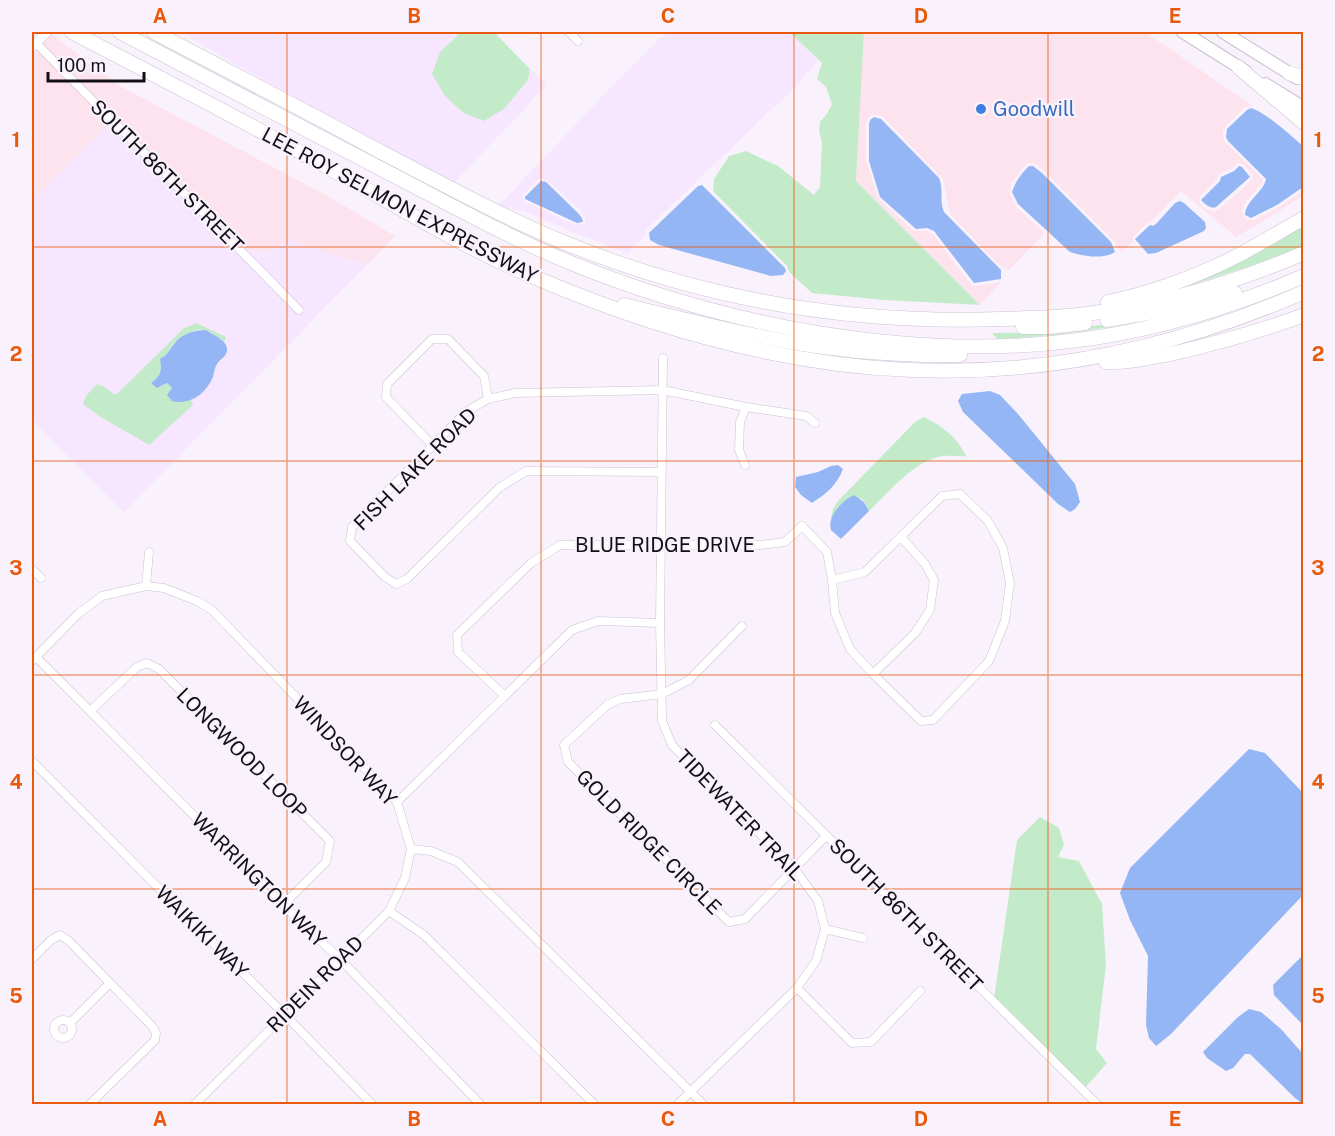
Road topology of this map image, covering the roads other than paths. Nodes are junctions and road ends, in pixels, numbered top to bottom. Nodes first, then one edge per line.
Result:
1 (47, 32) edge
2 (120, 32) edge
3 (154, 32) edge
4 (569, 32) edge
5 (1183, 32) edge
6 (1223, 32) edge
7 (75, 33) edge
8 (578, 41) dead end
9 (34, 45) edge
10 (1238, 67) junction
11 (1289, 73) joint
12 (1304, 80) edge
13 (1304, 108) edge
14 (1304, 123) edge
15 (1304, 218) edge
16 (1304, 253) edge
17 (1304, 276) edge
18 (567, 290) junction
19 (1304, 292) edge
20 (299, 310) dead end
21 (1304, 315) edge
22 (1053, 316) junction
23 (983, 323) junction
24 (980, 351) junction
25 (663, 358) dead end
26 (1080, 360) junction
27 (662, 390) junction
28 (488, 399) junction
29 (746, 407) junction
30 (815, 423) dead end
31 (433, 446) junction
32 (745, 465) dead end
33 (661, 472) junction
34 (901, 537) junction
35 (661, 544) junction
36 (149, 552) dead end
37 (32, 569) edge
38 (40, 578) dead end
39 (832, 580) junction
40 (146, 586) junction
41 (660, 623) junction
42 (742, 626) dead end
43 (34, 659) edge
44 (873, 674) junction
45 (662, 694) junction
46 (505, 696) junction
47 (90, 711) junction
48 (715, 725) dead end
49 (32, 761) edge
50 (397, 802) junction
51 (826, 836) junction
52 (411, 849) junction
53 (794, 868) junction
54 (283, 905) junction
55 (389, 910) junction
56 (825, 929) junction
57 (863, 938) dead end
58 (32, 959) edge
59 (340, 959) junction
60 (110, 983) junction
61 (797, 988) junction
62 (920, 991) dead end
63 (285, 1015) junction
64 (70, 1023) dead end
65 (691, 1092) junction
66 (90, 1104) edge
67 (195, 1104) edge
68 (372, 1104) edge
69 (480, 1104) edge
70 (594, 1104) edge
71 (678, 1104) edge
72 (703, 1104) edge
73 (1097, 1104) edge

1 - 9 street
2 - 24 highway
3 - 23 highway, LEE ROY SELMON EXPRESSWAY
4 - 8 street
5 - 10 main road
6 - 11 main road
7 - 18 highway, LEE ROY SELMON EXPRESSWAY
9 - 20 street, SOUTH 86TH STREET
10 - 13 main road
10 - 14 highway
11 - 12 highway
15 - 22 highway
16 - 22 highway, LEE ROY SELMON EXPRESSWAY
17 - 23 highway
17 - 24 highway
18 - 24 highway
18 - 26 highway, LEE ROY SELMON EXPRESSWAY
19 - 26 highway, LEE ROY SELMON EXPRESSWAY
21 - 26 highway
22 - 23 highway, LEE ROY SELMON EXPRESSWAY
25 - 27 street, TIDEWATER TRAIL
27 - 28 street, FISH LAKE ROAD
27 - 29 street, FISH LAKE ROAD
27 - 33 street, TIDEWATER TRAIL
28 - 31 street, FISH LAKE ROAD
28 - 31 street
29 - 30 street, FISH LAKE ROAD
29 - 32 street
31 - 33 street, FISH LAKE ROAD
33 - 35 street, TIDEWATER TRAIL
34 - 39 street
34 - 44 street
34 - 44 street
35 - 39 street, BLUE RIDGE DRIVE
35 - 41 street, TIDEWATER TRAIL
35 - 46 street, BLUE RIDGE DRIVE
36 - 40 street
37 - 38 street
39 - 44 street
40 - 43 street
40 - 50 street, WINDSOR WAY
41 - 45 street, TIDEWATER TRAIL
41 - 46 street
42 - 45 street
43 - 47 street, WARRINGTON WAY
45 - 53 street, TIDEWATER TRAIL
45 - 53 street, GOLD RIDGE CIRCLE
46 - 50 street
47 - 54 street, WARRINGTON WAY
47 - 54 street, LONGWOOD LOOP
48 - 51 street, SOUTH 86TH STREET
49 - 63 street, WAIKIKI WAY
50 - 52 street, WINDSOR WAY
51 - 53 street, GOLD RIDGE CIRCLE
51 - 73 street, SOUTH 86TH STREET
52 - 55 street, RIDEIN ROAD
52 - 65 street
53 - 56 street, TIDEWATER TRAIL
54 - 59 street, WARRINGTON WAY
55 - 59 street, RIDEIN ROAD
55 - 70 street
56 - 57 street
56 - 61 street
58 - 60 street
59 - 63 street, RIDEIN ROAD
59 - 69 street, WARRINGTON WAY
60 - 64 street
60 - 66 street
61 - 62 street
61 - 65 street
63 - 67 street, RIDEIN ROAD
63 - 68 street, WAIKIKI WAY
65 - 71 street
65 - 72 street

